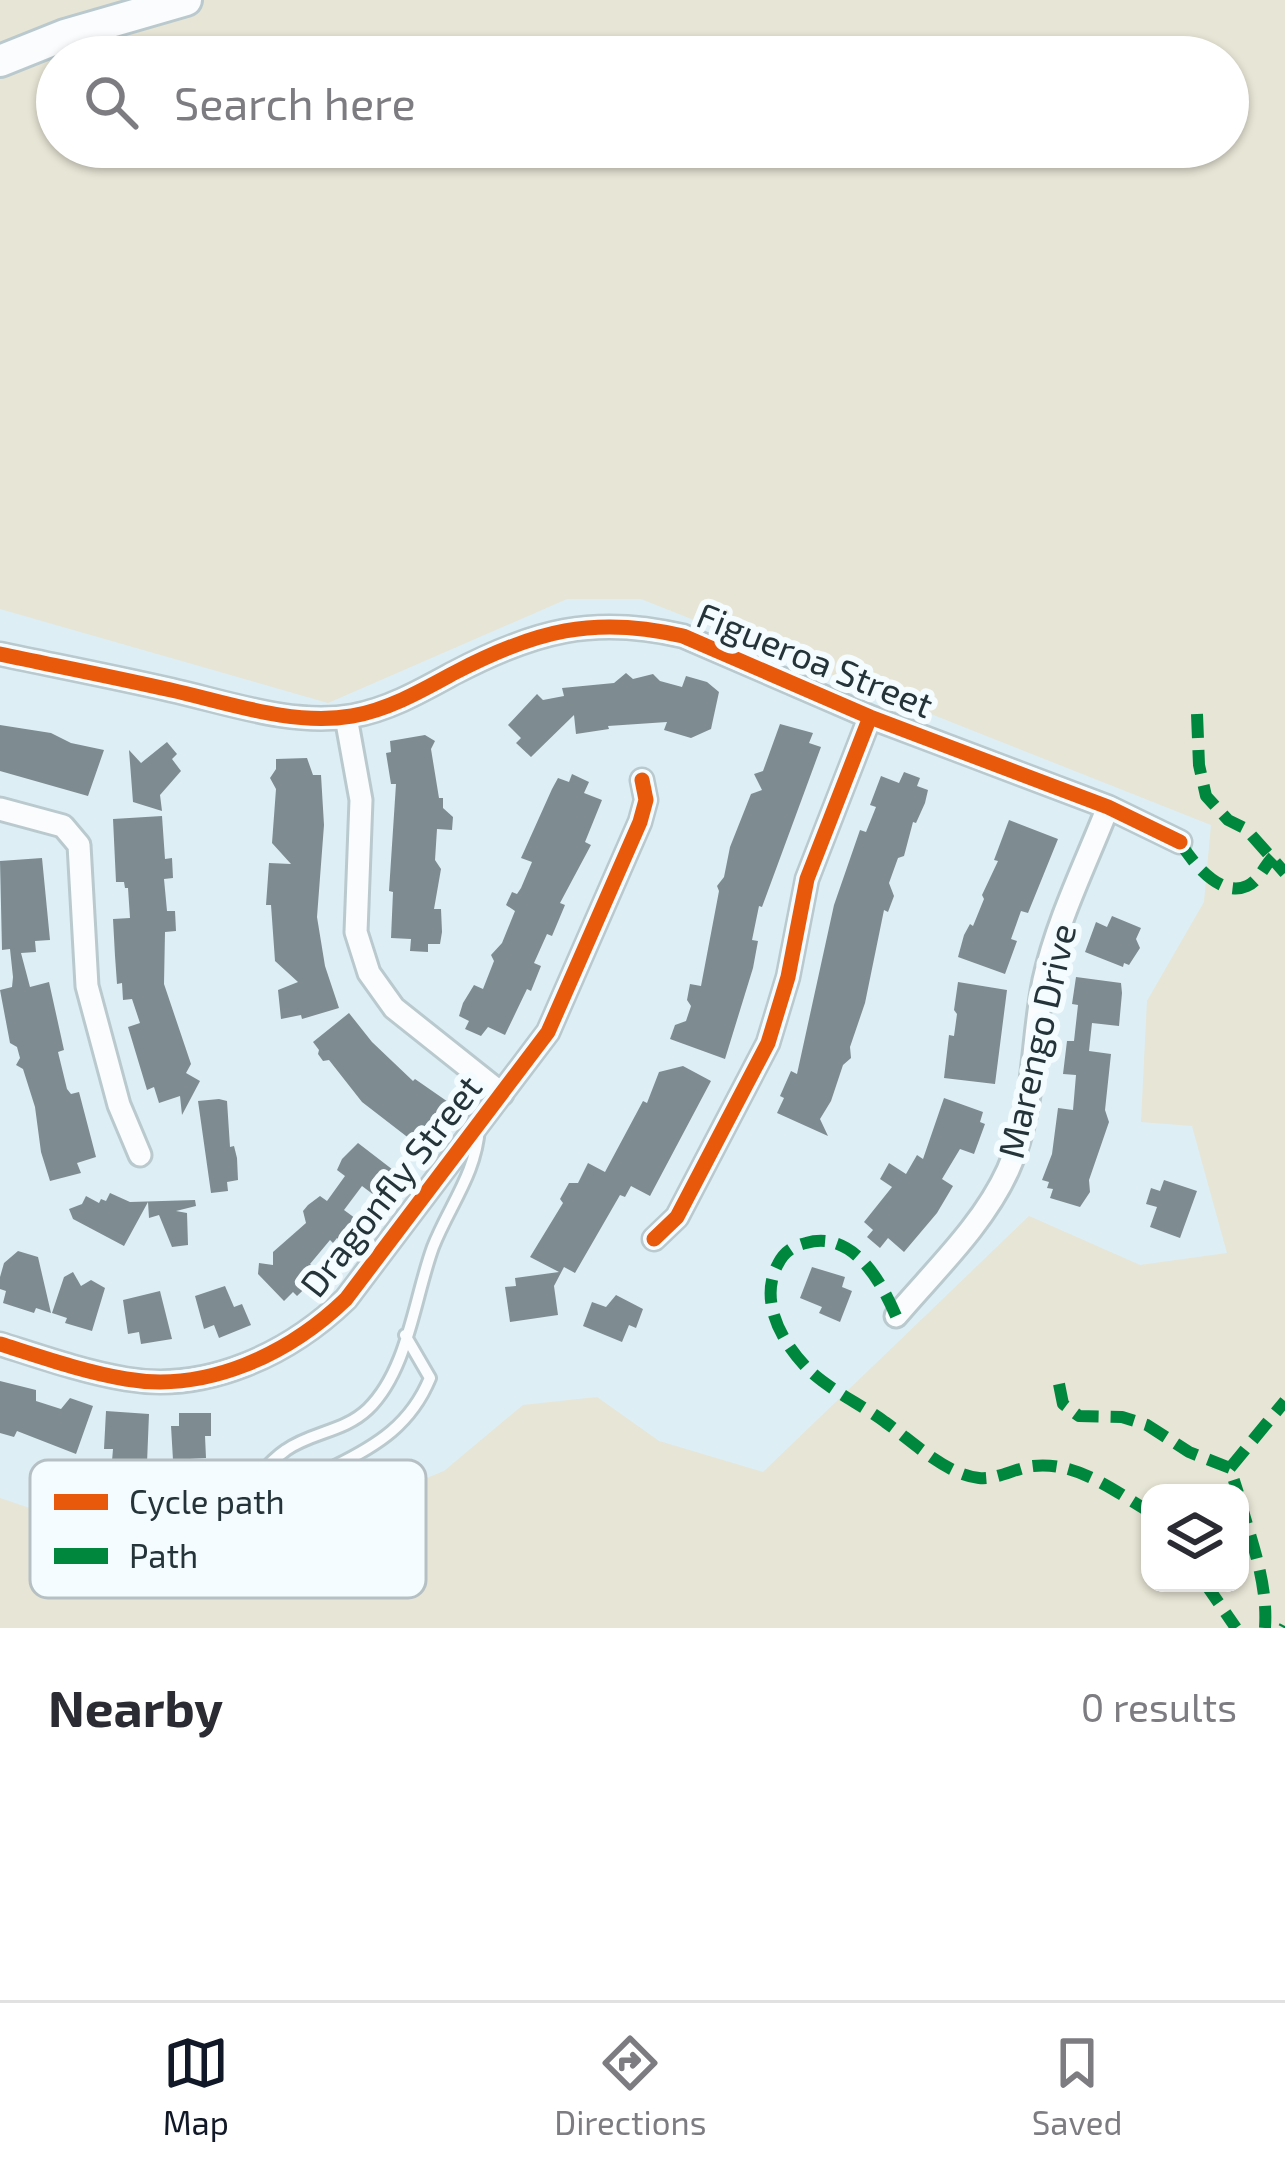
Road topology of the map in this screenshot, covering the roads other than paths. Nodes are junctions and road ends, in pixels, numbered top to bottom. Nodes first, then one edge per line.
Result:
1 (186, 0) edge
2 (63, 36) edge
3 (36, 47) edge
4 (0, 62) edge
5 (0, 654) edge
6 (346, 717) junction
7 (870, 717) junction
8 (642, 780) dead end
9 (1108, 807) junction
10 (0, 808) edge
11 (1180, 842) dead end
12 (502, 1094) junction
13 (479, 1124) junction
14 (140, 1156) dead end
15 (654, 1239) dead end
16 (896, 1316) dead end
17 (405, 1336) junction
18 (0, 1344) edge
19 (276, 1460) edge
20 (345, 1460) edge

1 - 2 street
3 - 4 street
5 - 6 street, Figueroa Street
6 - 7 street, Figueroa Street
6 - 12 street
7 - 9 street, Figueroa Street
7 - 15 street
8 - 12 street, Dragonfly Street
9 - 11 street, Figueroa Street
9 - 16 street, Marengo Drive
10 - 14 street
12 - 13 street, Dragonfly Street
13 - 17 lane
13 - 18 street, Dragonfly Street
17 - 19 lane
17 - 20 lane

